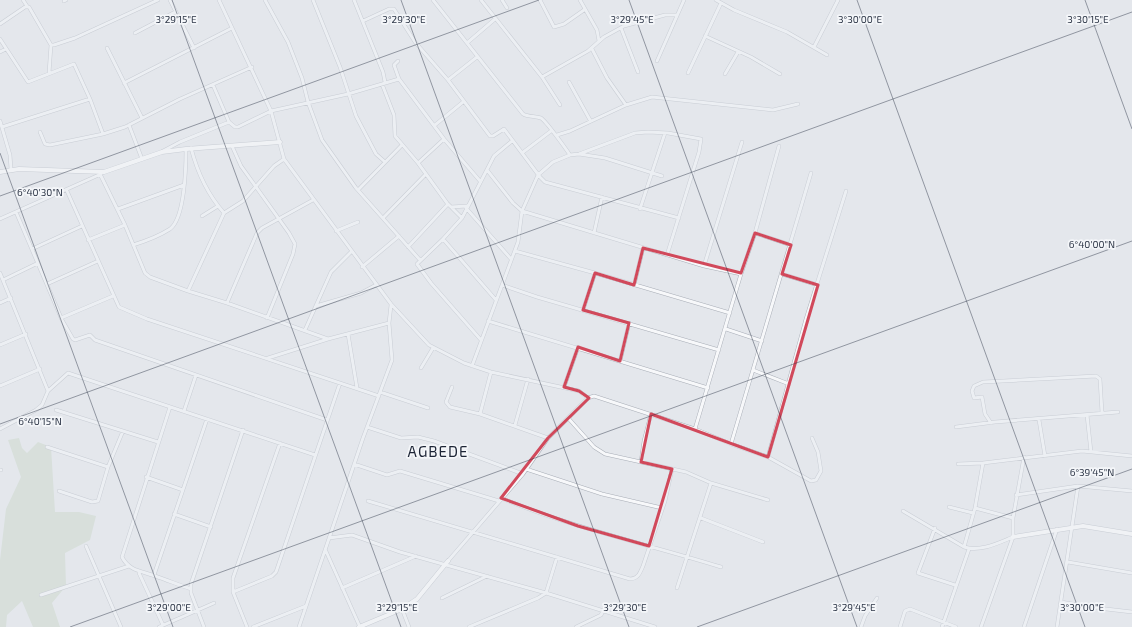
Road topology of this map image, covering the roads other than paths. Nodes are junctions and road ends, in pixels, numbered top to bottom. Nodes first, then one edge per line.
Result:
1 (23, 0) edge
2 (158, 0) edge
3 (170, 0) edge
4 (219, 0) edge
5 (265, 0) edge
6 (313, 0) edge
7 (354, 0) edge
8 (433, 0) edge
9 (481, 0) edge
10 (502, 0) edge
11 (540, 0) edge
12 (580, 0) edge
13 (684, 0) edge
14 (716, 0) edge
15 (838, 0) edge
16 (722, 3) junction
17 (27, 6) junction
18 (507, 8) dead end
19 (584, 10) junction
20 (175, 12) junction
21 (677, 15) junction
22 (495, 19) junction
23 (363, 21) junction
24 (0, 24) edge
25 (232, 28) junction
26 (622, 28) junction
27 (135, 33) dead end
28 (705, 36) junction
29 (0, 39) edge
30 (599, 41) junction
31 (467, 43) junction
32 (51, 45) junction
33 (814, 47) junction
34 (107, 48) dead end
35 (194, 48) junction
36 (6, 49) junction
37 (592, 49) junction
38 (0, 52) edge
39 (738, 52) junction
40 (827, 55) dead end
41 (477, 57) junction
42 (398, 61) dead end
43 (657, 61) dead end
44 (252, 67) junction
45 (638, 72) dead end
46 (49, 73) junction
47 (688, 73) dead end
48 (724, 74) dead end
49 (780, 74) dead end
50 (542, 77) junction
51 (399, 79) junction
52 (448, 80) junction
53 (569, 82) dead end
54 (124, 83) junction
55 (383, 83) junction
56 (213, 85) junction
57 (348, 94) junction
58 (90, 99) junction
59 (308, 102) junction
60 (463, 102) junction
61 (798, 104) dead end
62 (560, 105) dead end
63 (626, 105) junction
64 (271, 111) junction
65 (142, 118) junction
66 (590, 120) junction
67 (0, 121) edge
68 (229, 122) junction
69 (128, 125) junction
70 (435, 125) junction
71 (2, 127) junction
72 (551, 131) junction
73 (40, 132) dead end
74 (2, 133) edge
75 (665, 133) junction
76 (103, 134) junction
77 (557, 135) junction
78 (444, 139) junction
79 (512, 141) junction
80 (280, 142) junction
81 (742, 142) dead end
82 (232, 146) junction
83 (402, 146) junction
84 (779, 146) dead end
85 (188, 148) junction
86 (162, 152) junction
87 (522, 153) junction
88 (579, 154) junction
89 (570, 155) junction
90 (284, 159) junction
91 (142, 160) junction
92 (385, 162) junction
93 (418, 163) junction
94 (11, 169) junction
95 (487, 170) junction
96 (0, 172) edge
97 (102, 173) junction
98 (652, 173) junction
99 (811, 173) dead end
100 (538, 174) junction
101 (425, 175) junction
102 (662, 176) dead end
103 (480, 181) junction
104 (184, 184) junction
105 (256, 187) junction
106 (358, 190) junction
107 (67, 191) junction
108 (846, 191) dead end
109 (602, 196) junction
110 (312, 200) junction
111 (449, 205) junction
112 (218, 206) junction
113 (467, 207) junction
114 (118, 209) junction
115 (640, 209) junction
116 (522, 211) junction
117 (16, 212) junction
118 (224, 213) junction
119 (202, 216) dead end
120 (384, 218) junction
121 (462, 218) junction
122 (679, 218) junction
123 (0, 219) edge
124 (279, 219) junction
125 (358, 222) dead end
126 (125, 224) junction
127 (82, 226) junction
128 (336, 231) junction
129 (755, 232) junction
130 (594, 233) junction
131 (399, 236) junction
132 (443, 239) junction
133 (88, 240) junction
134 (133, 245) junction
135 (791, 245) junction
136 (408, 247) junction
137 (643, 248) junction
138 (32, 249) junction
139 (515, 251) junction
140 (351, 252) junction
141 (668, 255) junction
142 (511, 259) junction
143 (420, 260) junction
144 (98, 261) junction
145 (38, 263) junction
146 (704, 266) junction
147 (362, 267) junction
148 (0, 273) edge
149 (595, 273) junction
150 (741, 274) junction
151 (782, 274) junction
152 (3, 280) junction
153 (47, 284) junction
154 (818, 284) junction
155 (376, 285) junction
156 (502, 285) junction
157 (634, 285) junction
158 (188, 291) junction
159 (113, 296) junction
160 (12, 298) junction
161 (496, 300) junction
162 (0, 303) edge
163 (227, 303) junction
164 (391, 304) junction
165 (316, 306) junction
166 (583, 310) junction
167 (730, 313) junction
168 (61, 318) junction
169 (267, 318) junction
170 (488, 321) junction
171 (389, 323) junction
172 (629, 323) junction
173 (726, 329) junction
174 (306, 330) junction
175 (26, 334) junction
176 (348, 334) junction
177 (328, 339) junction
178 (481, 340) junction
179 (762, 341) junction
180 (0, 345) edge
181 (433, 348) junction
182 (578, 348) junction
183 (719, 350) junction
184 (268, 358) junction
185 (620, 361) junction
186 (472, 366) junction
187 (421, 368) dead end
188 (40, 369) junction
189 (753, 370) junction
190 (491, 372) junction
191 (196, 375) junction
192 (528, 379) junction
193 (340, 383) junction
194 (789, 384) junction
195 (0, 386) edge
196 (452, 387) dead end
197 (564, 387) junction
198 (357, 388) junction
199 (708, 388) junction
200 (48, 390) junction
201 (380, 392) junction
202 (379, 396) junction
203 (588, 398) junction
204 (170, 407) junction
205 (428, 408) dead end
206 (56, 410) dead end
207 (184, 412) junction
208 (1118, 412) dead end
209 (1102, 413) junction
210 (480, 414) junction
211 (652, 414) junction
212 (1087, 415) junction
213 (207, 419) junction
214 (568, 419) junction
215 (327, 420) junction
216 (1039, 420) junction
217 (991, 423) junction
218 (515, 425) junction
219 (367, 427) junction
220 (956, 427) dead end
221 (0, 429) edge
222 (695, 429) junction
223 (243, 430) junction
224 (123, 431) junction
225 (548, 438) junction
226 (812, 438) dead end
227 (158, 442) junction
228 (280, 443) junction
229 (731, 444) junction
230 (47, 447) dead end
231 (1092, 452) junction
232 (315, 455) junction
233 (1045, 456) junction
234 (1132, 456) edge
235 (768, 457) junction
236 (1024, 457) junction
237 (641, 462) junction
238 (982, 463) junction
239 (354, 464) junction
240 (958, 464) dead end
241 (108, 467) junction
242 (526, 469) junction
243 (672, 469) junction
244 (522, 474) junction
245 (146, 477) junction
246 (712, 483) junction
247 (1078, 486) junction
248 (183, 490) junction
249 (59, 491) dead end
250 (1132, 491) edge
251 (1016, 495) junction
252 (500, 499) junction
253 (768, 500) dead end
254 (368, 501) dead end
255 (949, 507) dead end
256 (662, 508) junction
257 (975, 508) junction
258 (903, 511) dead end
259 (973, 513) junction
260 (174, 514) junction
261 (701, 518) junction
262 (1013, 518) junction
263 (211, 527) junction
264 (1071, 527) junction
265 (935, 528) junction
266 (1057, 529) junction
267 (472, 532) junction
268 (1132, 534) edge
269 (1014, 537) junction
270 (329, 538) junction
271 (763, 542) dead end
272 (86, 546) dead end
273 (649, 546) junction
274 (964, 547) junction
275 (325, 549) junction
276 (970, 549) junction
277 (416, 556) junction
278 (557, 557) junction
279 (687, 557) junction
280 (1068, 562) junction
281 (447, 563) junction
282 (129, 566) junction
283 (721, 567) dead end
284 (139, 573) junction
285 (1132, 573) edge
286 (154, 575) junction
287 (487, 576) junction
288 (100, 577) junction
289 (955, 585) junction
290 (342, 588) junction
291 (677, 588) dead end
292 (190, 589) junction
293 (233, 592) junction
294 (546, 593) junction
295 (41, 596) dead end
296 (442, 598) dead end
297 (876, 598) dead end
298 (1061, 602) junction
299 (214, 603) dead end
300 (306, 606) junction
301 (402, 609) junction
302 (197, 610) junction
303 (603, 611) junction
304 (1132, 612) edge
305 (943, 622) junction
306 (161, 626) edge
307 (122, 627) edge
308 (204, 627) edge
309 (247, 627) edge
310 (253, 627) edge
311 (299, 627) edge
312 (359, 627) edge
313 (409, 627) edge
314 (470, 627) edge
315 (576, 627) edge
316 (655, 627) edge
317 (862, 627) edge
318 (900, 627) edge
319 (942, 627) edge
320 (956, 627) edge
321 (981, 627) edge
322 (1024, 627) edge
323 (1056, 627) edge

1 - 17 street
2 - 32 street
3 - 20 street
4 - 25 street
5 - 59 street
6 - 57 street
7 - 23 street
8 - 31 street
9 - 22 street
10 - 18 street
11 - 19 street
12 - 19 street
13 - 21 street
14 - 16 street
15 - 33 street
16 - 28 street
16 - 33 street
17 - 24 street
17 - 32 street
19 - 30 street
20 - 27 street
20 - 35 street
21 - 26 street
21 - 43 street
22 - 31 street
22 - 50 street
23 - 52 street
23 - 55 street
25 - 35 street
25 - 44 street
26 - 30 street
26 - 45 street
28 - 39 street
28 - 47 street
29 - 36 street
30 - 37 street
31 - 41 street
32 - 46 street
33 - 40 street
34 - 54 street
35 - 54 street
36 - 38 street
36 - 46 street
37 - 50 street
37 - 63 street
39 - 48 street
39 - 49 street
41 - 52 street
41 - 72 street
42 - 51 street
44 - 56 street
44 - 64 street
46 - 58 street
50 - 62 street
51 - 55 street
51 - 70 street
52 - 60 street
53 - 66 street
54 - 65 street
55 - 57 street
55 - 83 street
56 - 65 street
56 - 68 street
57 - 59 street
57 - 92 street
58 - 71 street
58 - 76 street
59 - 64 street
59 - 106 street
60 - 70 street
60 - 79 street
61 - 63 street
63 - 66 street
64 - 68 street
64 - 80 street
65 - 69 street
66 - 77 street
67 - 71 street
68 - 86 street
69 - 76 street
69 - 91 street
70 - 78 street
71 - 74 street
72 - 77 street
72 - 87 street
73 - 76 street
74 - 94 street
75 - 88 street
75 - 98 street
75 - 122 street
77 - 89 street
78 - 93 street
78 - 103 street
79 - 87 street
79 - 95 street
80 - 82 street
80 - 90 street
81 - 146 street
82 - 85 street
82 - 105 street
83 - 92 street
83 - 93 street
84 - 129 street
85 - 86 street
85 - 104 street
85 - 112 street
86 - 91 street
87 - 100 street
88 - 89 street
88 - 98 street
89 - 100 street
90 - 105 street
90 - 110 street
91 - 97 street
92 - 106 street
93 - 101 street
94 - 96 street
94 - 97 street
95 - 103 street
95 - 116 street
97 - 107 street
97 - 114 street
98 - 102 street
98 - 115 street
99 - 135 street
100 - 109 street
100 - 116 street
101 - 111 street
101 - 120 street
103 - 113 street
104 - 114 street
104 - 134 street
105 - 118 street
105 - 124 street
106 - 120 street
107 - 117 street
107 - 127 street
108 - 154 street
109 - 115 street
109 - 130 street
110 - 124 street
110 - 128 street
111 - 113 street
111 - 121 street
111 - 136 street
112 - 118 street
112 - 119 street
113 - 121 street
113 - 142 street
114 - 126 street
115 - 122 street
116 - 130 street
116 - 139 street
117 - 123 street
117 - 138 street
118 - 158 street
120 - 131 street
121 - 132 street
122 - 141 street
124 - 163 street
124 - 169 street
125 - 128 street
126 - 133 street
126 - 134 street
127 - 133 street
127 - 138 street
128 - 140 street
129 - 135 street
129 - 150 street
130 - 137 street
131 - 136 street
131 - 147 street
132 - 143 street
132 - 161 street
133 - 144 street
134 - 158 street
135 - 151 street
136 - 143 street
137 - 141 street
137 - 157 street
138 - 145 street
139 - 142 street
139 - 149 street
140 - 147 street
140 - 165 street
141 - 146 street
142 - 156 street
143 - 178 street
144 - 153 street
144 - 159 street
145 - 152 street
145 - 153 street
146 - 150 street
147 - 155 street
148 - 152 street
149 - 157 street
149 - 166 street
150 - 167 street
151 - 154 street
151 - 179 street
152 - 160 street
153 - 168 street
154 - 194 street
155 - 164 street
155 - 165 street
156 - 161 street
156 - 166 street
157 - 167 street
158 - 163 street
159 - 168 street
159 - 184 street
160 - 162 street
160 - 175 street
161 - 170 street
163 - 169 street
164 - 171 street
164 - 181 street
165 - 174 street
166 - 172 street
167 - 173 street
168 - 191 street
169 - 174 street
170 - 178 street
170 - 182 street
171 - 176 street
171 - 201 street
172 - 183 street
172 - 185 street
173 - 179 street
173 - 183 street
174 - 177 street
175 - 180 street
175 - 188 street
176 - 177 street
176 - 198 street
177 - 184 street
178 - 186 street
179 - 189 street
181 - 186 street
181 - 187 street
182 - 185 street
182 - 197 street
183 - 199 street
184 - 193 street
185 - 199 street
186 - 190 street
188 - 195 street
188 - 200 street
189 - 194 street
189 - 229 street
190 - 192 street
190 - 210 street
191 - 207 street
191 - 215 street
192 - 197 street
192 - 218 street
193 - 198 street
193 - 215 street
194 - 235 street
196 - 210 street
197 - 203 street
198 - 202 street
199 - 222 street
200 - 204 street
200 - 221 street
201 - 202 street
201 - 205 street
202 - 219 street
203 - 211 street
203 - 214 street
204 - 207 street
204 - 227 street
206 - 224 street
207 - 213 street
208 - 209 street
209 - 212 street
209 - 217 street
210 - 218 street
211 - 222 street
211 - 237 street
212 - 216 street
212 - 231 street
213 - 223 street
213 - 248 street
214 - 225 street
214 - 237 street
215 - 232 street
216 - 217 street
216 - 233 street
217 - 220 street
218 - 225 street
219 - 239 street
219 - 244 street
222 - 229 street
223 - 228 street
223 - 263 street
224 - 227 street
224 - 241 street
225 - 242 street
226 - 235 street
227 - 245 street
228 - 232 street
228 - 293 street
229 - 235 street
230 - 241 street
231 - 233 street
231 - 234 street
232 - 293 street
233 - 236 street
236 - 238 street
236 - 251 street
237 - 243 street
238 - 240 street
238 - 257 street
239 - 252 street
239 - 270 street
241 - 249 street
242 - 244 street
242 - 256 street
243 - 246 street
243 - 256 street
244 - 252 street
245 - 248 street
245 - 282 street
246 - 253 street
246 - 261 street
247 - 250 street
247 - 251 street
247 - 264 street
248 - 260 street
251 - 262 street
252 - 267 street
252 - 273 street
254 - 267 street
255 - 259 street
256 - 273 street
257 - 259 street
257 - 262 street
258 - 265 street
259 - 274 street
260 - 263 street
260 - 286 street
261 - 271 street
261 - 279 street
262 - 269 street
263 - 292 street
264 - 266 street
264 - 268 street
264 - 280 street
265 - 274 street
265 - 289 street
266 - 269 street
266 - 322 street
267 - 278 street
267 - 281 street
269 - 276 street
269 - 321 street
270 - 275 street
270 - 277 street
272 - 288 street
273 - 278 street
273 - 279 street
274 - 276 street
275 - 290 street
275 - 300 street
276 - 289 street
277 - 281 street
277 - 290 street
278 - 294 street
279 - 283 street
279 - 291 street
280 - 285 street
280 - 298 street
281 - 287 street
281 - 301 street
282 - 284 street
282 - 288 street
284 - 286 street
284 - 306 street
286 - 292 street
287 - 294 street
287 - 296 street
288 - 295 street
288 - 307 street
289 - 305 street
290 - 312 street
292 - 302 street
293 - 309 street
294 - 303 street
294 - 314 street
297 - 317 street
298 - 304 street
298 - 323 street
299 - 302 street
300 - 310 street
300 - 311 street
301 - 312 street
301 - 313 street
302 - 306 street
302 - 308 street
303 - 315 street
303 - 316 street
305 - 318 street
305 - 319 street
305 - 320 street

